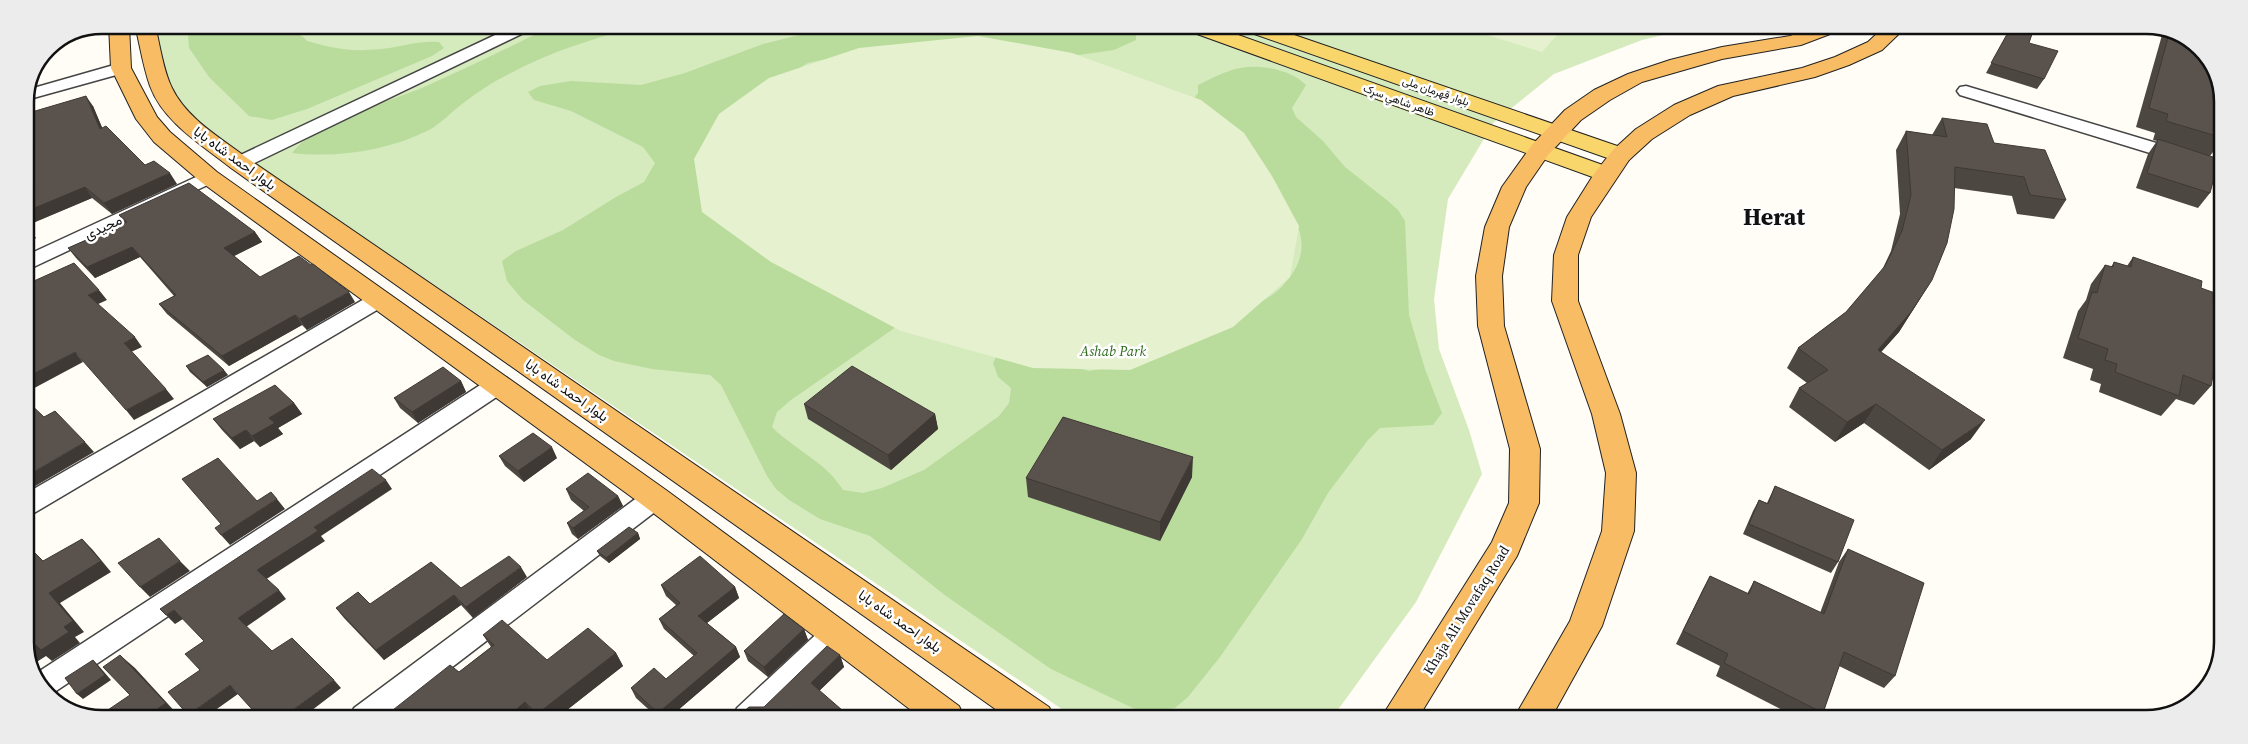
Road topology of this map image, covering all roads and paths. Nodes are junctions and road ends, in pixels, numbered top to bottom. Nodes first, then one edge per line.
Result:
1 (119, 34) edge
2 (147, 34) edge
3 (509, 34) edge
4 (1218, 34) edge
5 (1271, 34) edge
6 (1812, 34) edge
7 (1888, 34) edge
8 (121, 68) junction
9 (1966, 91) dead end
10 (35, 92) edge
11 (1548, 141) junction
12 (239, 163) junction
13 (1614, 165) junction
14 (2214, 167) edge
15 (209, 177) junction
16 (34, 260) edge
17 (380, 299) junction
18 (499, 384) junction
19 (656, 498) junction
20 (34, 501) edge
21 (835, 634) junction
22 (47, 682) edge
23 (373, 710) edge
24 (754, 710) edge
25 (936, 710) edge
26 (1025, 710) edge
27 (1404, 710) edge
28 (1537, 710) edge

1 - 8 highway, بلوار احمد شاه بابا
2 - 12 highway, بلوار احمد شاه بابا
3 - 12 street
4 - 11 main road, ظاهر شاهي سړک
5 - 11 main road, بلوار قهرمان ملی
6 - 11 highway, Khaja Ali Movafaq Road
7 - 13 highway
8 - 10 street
8 - 15 highway, بلوار احمد شاه بابا
9 - 14 street
11 - 13 main road, ظاهر شاهي سړک
11 - 27 highway, Khaja Ali Movafaq Road
12 - 26 highway, بلوار احمد شاه بابا
13 - 28 highway
15 - 16 street, مجیدی
15 - 17 highway, بلوار احمد شاه بابا
17 - 18 highway, بلوار احمد شاه بابا
17 - 20 street
18 - 19 highway, بلوار احمد شاه بابا
18 - 22 street
19 - 21 highway, بلوار احمد شاه بابا
19 - 23 street
21 - 24 street
21 - 25 highway, بلوار احمد شاه بابا

